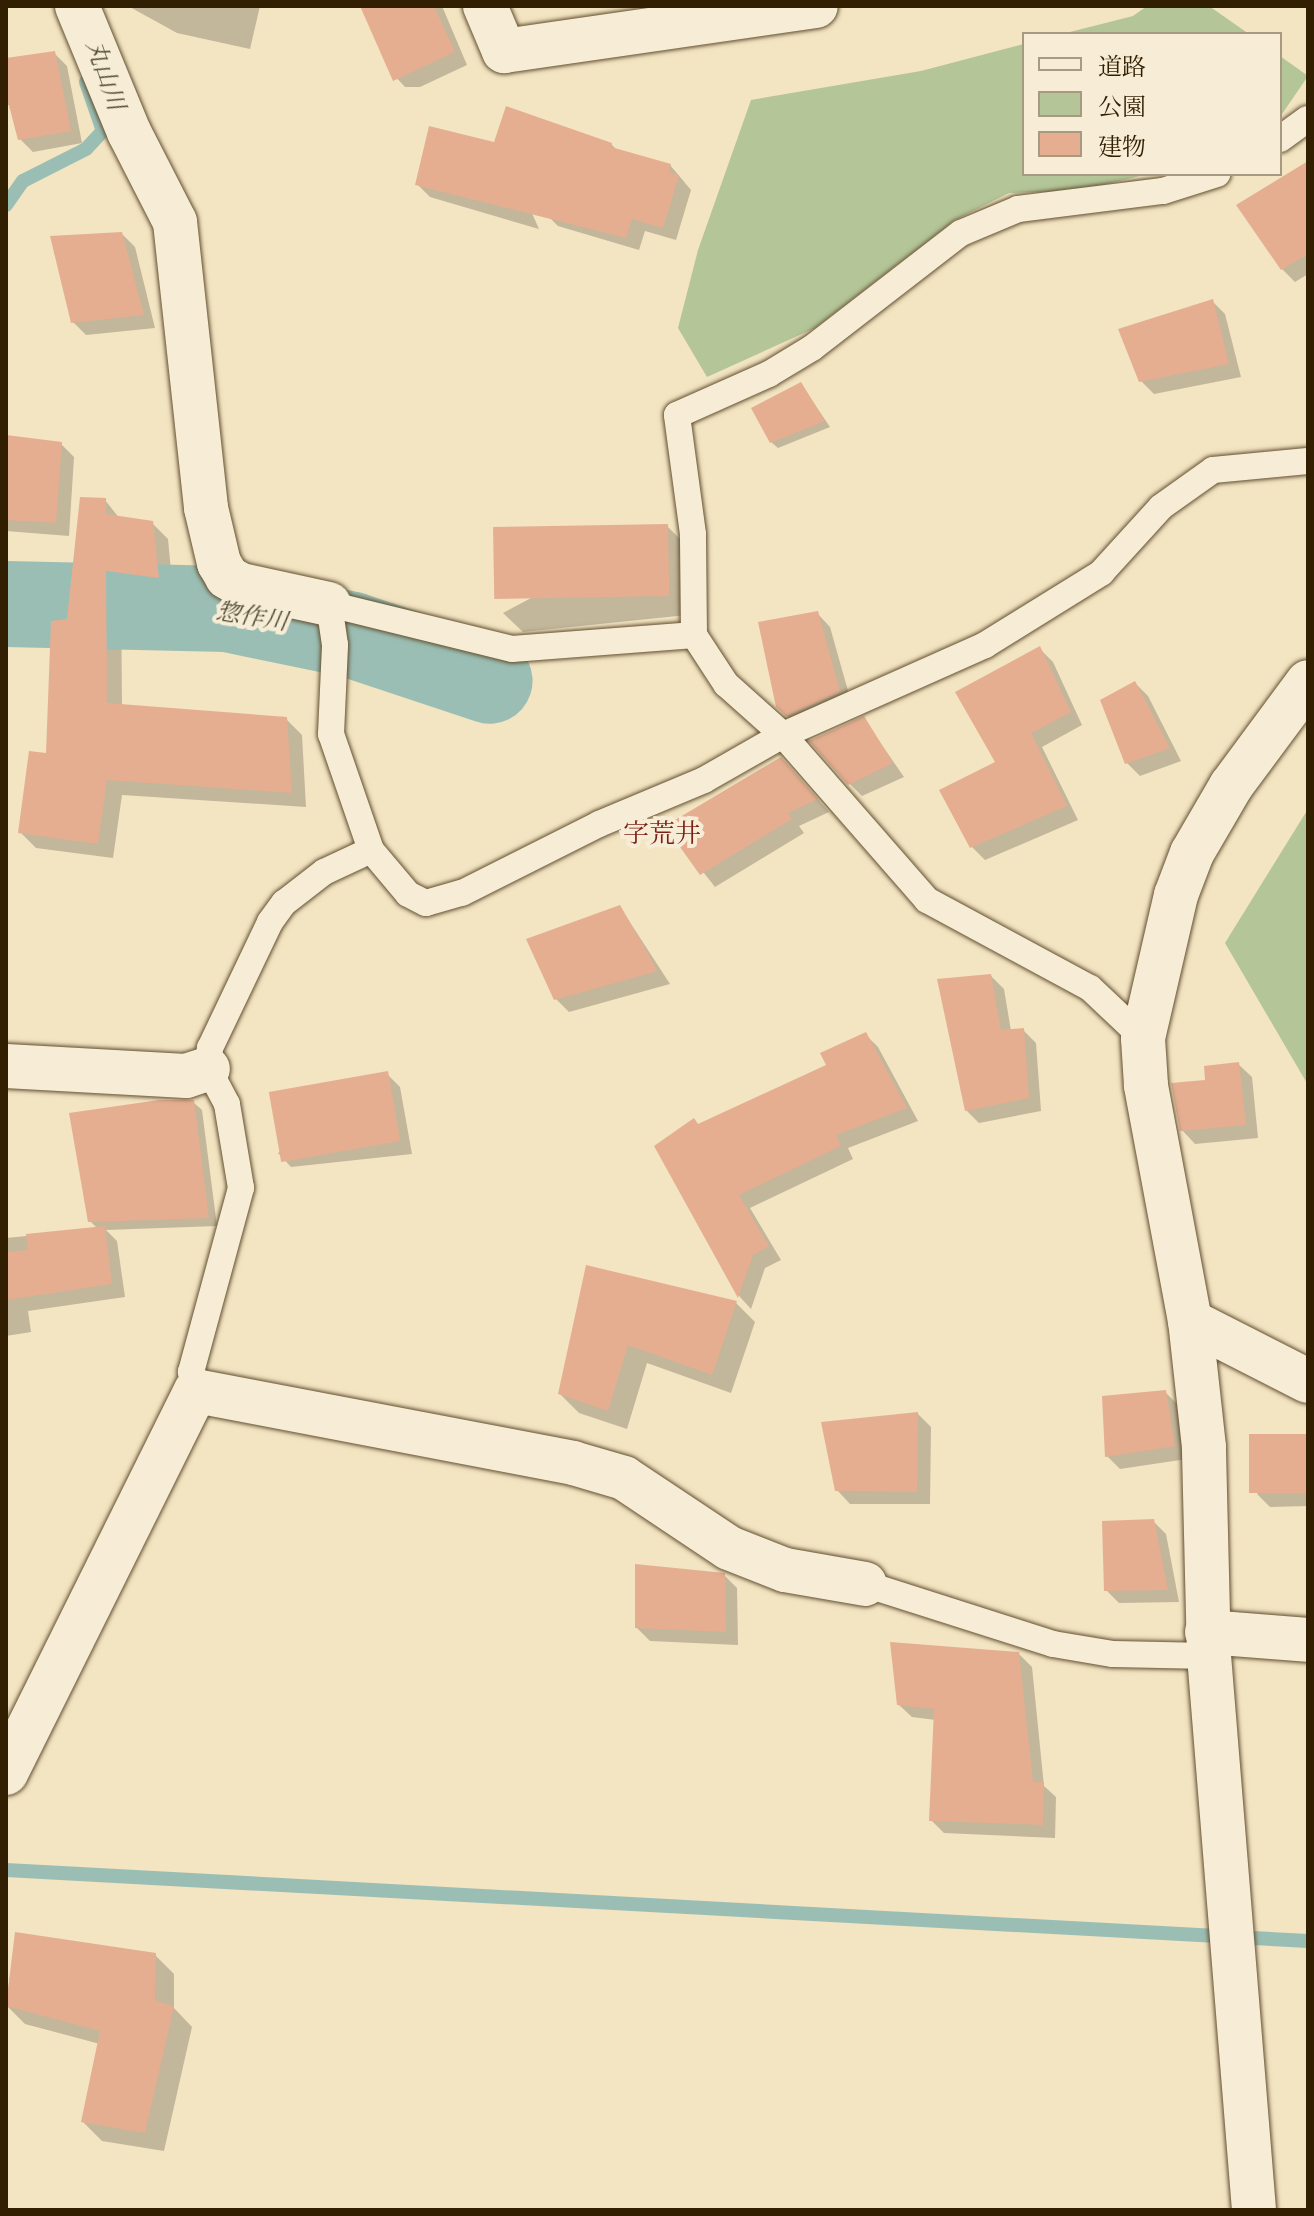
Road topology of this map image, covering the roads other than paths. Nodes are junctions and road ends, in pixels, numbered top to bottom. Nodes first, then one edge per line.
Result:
1 (77, 6) edge
2 (485, 6) edge
3 (816, 6) edge
4 (1308, 119) edge
5 (1282, 138) edge
6 (1211, 176) edge
7 (1308, 461) edge
8 (332, 625) junction
9 (694, 635) junction
10 (1308, 682) edge
11 (783, 735) junction
12 (371, 850) junction
13 (1143, 1038) junction
14 (6, 1066) edge
15 (208, 1069) junction
16 (1190, 1321) junction
17 (1308, 1381) edge
18 (196, 1391) junction
19 (865, 1584) joint
20 (1308, 1640) edge
21 (1208, 1644) junction
22 (6, 1773) edge
23 (1254, 2210) edge

1 - 8 street
2 - 3 street
4 - 5 lane
6 - 9 lane
7 - 11 lane
8 - 9 lane
8 - 12 lane
9 - 11 lane
10 - 13 street
11 - 12 lane
11 - 13 lane
12 - 15 lane
13 - 16 street
14 - 15 street
15 - 18 lane
16 - 17 street
16 - 21 street
18 - 19 street
18 - 22 street
19 - 21 lane
20 - 21 street
21 - 23 street

